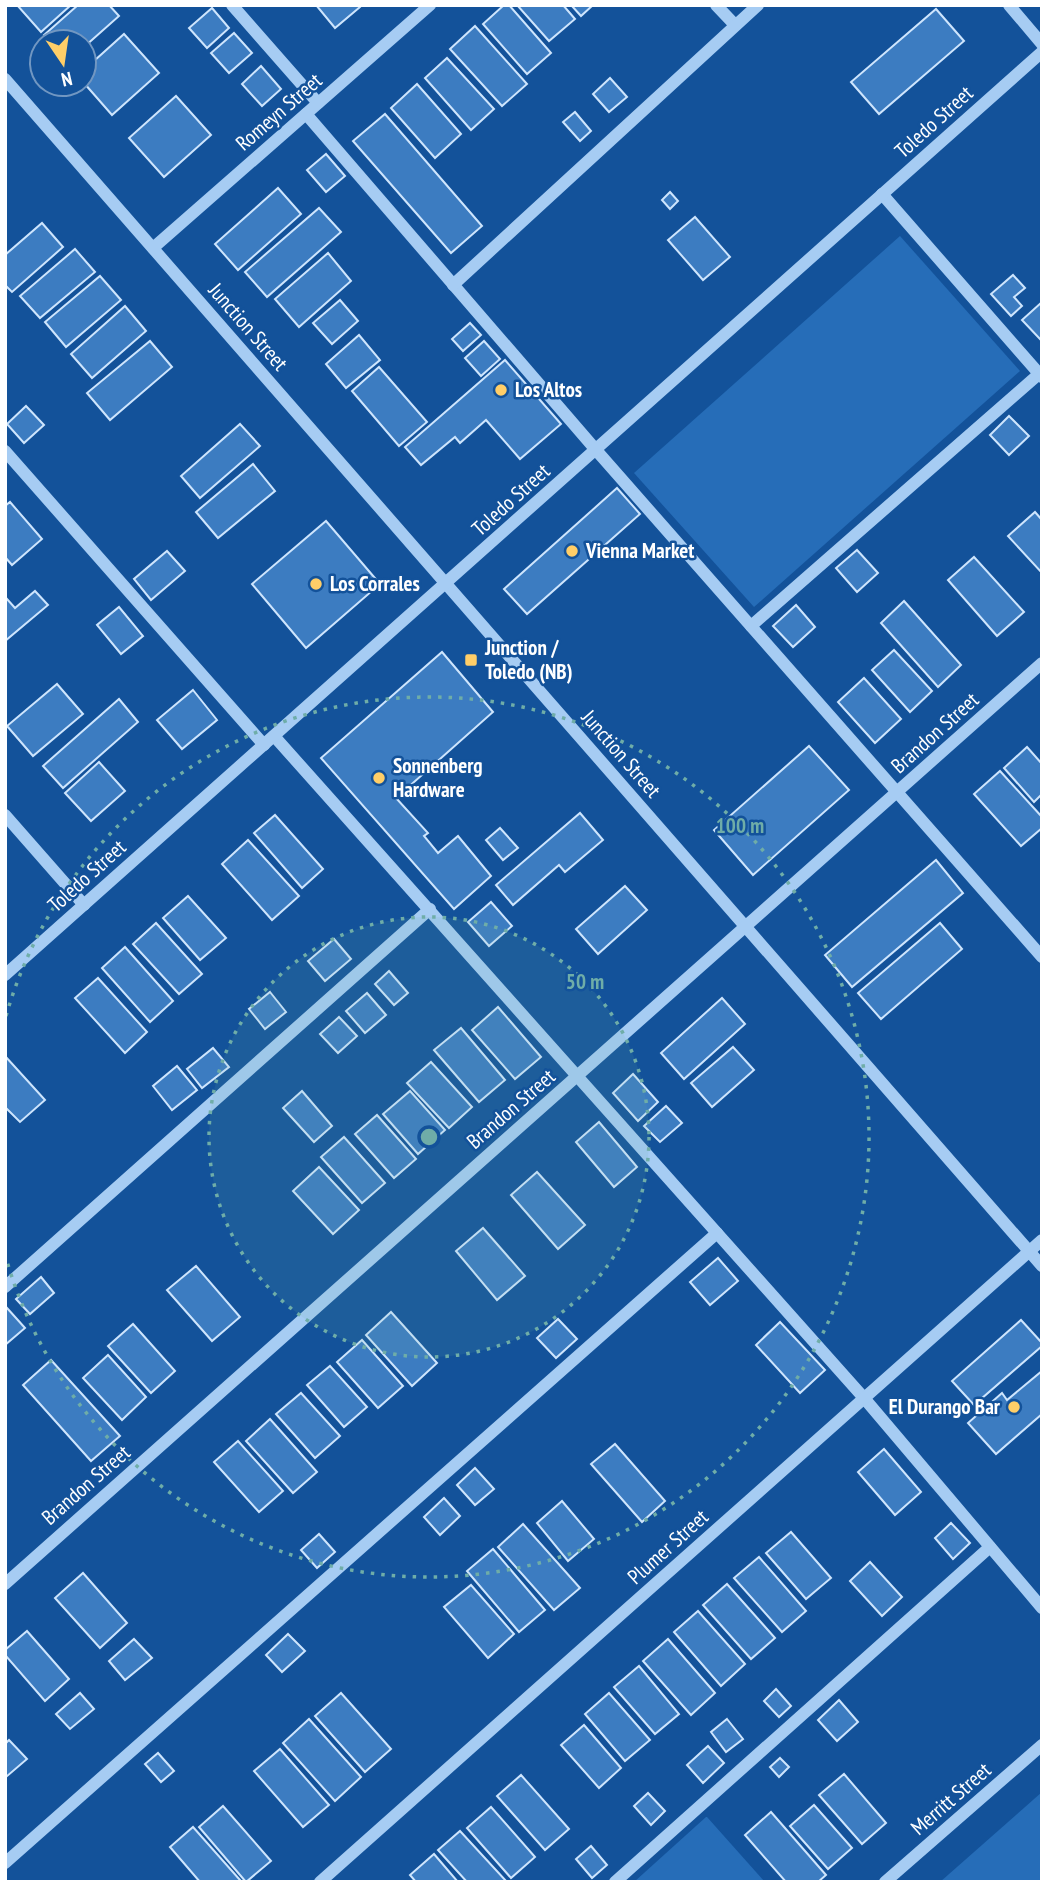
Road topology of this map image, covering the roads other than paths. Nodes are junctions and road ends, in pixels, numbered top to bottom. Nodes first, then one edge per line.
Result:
1 (232, 5) edge
2 (430, 5) edge
3 (716, 5) edge
4 (758, 5) edge
5 (1009, 5) edge
6 (735, 25) junction
7 (1042, 44) edge
8 (1042, 52) edge
9 (5, 79) edge
10 (318, 103) junction
11 (306, 114) junction
12 (882, 194) junction
13 (153, 248) junction
14 (453, 285) junction
15 (1040, 375) edge
16 (596, 450) junction
17 (5, 451) edge
18 (446, 583) junction
19 (751, 626) junction
20 (1042, 663) edge
21 (274, 736) junction
22 (264, 745) junction
23 (897, 792) junction
24 (5, 815) edge
25 (84, 905) junction
26 (429, 909) junction
27 (747, 927) junction
28 (1040, 950) edge
29 (5, 975) edge
30 (579, 1075) junction
31 (717, 1233) junction
32 (1042, 1240) edge
33 (1029, 1251) junction
34 (1042, 1266) edge
35 (5, 1287) edge
36 (864, 1398) junction
37 (990, 1547) junction
38 (5, 1584) edge
39 (1042, 1608) edge
40 (1042, 1745) edge
41 (5, 1863) edge
42 (320, 1882) edge
43 (615, 1882) edge
44 (885, 1882) edge

1 - 10 street
2 - 10 street, Romeyn Street
3 - 6 street
4 - 6 street
5 - 7 street
6 - 14 street
8 - 12 street, Toledo Street
9 - 13 street, Junction Street
10 - 11 street, Romeyn Street
11 - 13 street, Romeyn Street
11 - 14 street
12 - 15 street
12 - 16 street, Toledo Street
13 - 18 street, Junction Street
14 - 16 street
15 - 19 street
16 - 18 street, Toledo Street
16 - 19 street
17 - 22 street
18 - 21 street, Toledo Street
18 - 27 street, Junction Street
19 - 23 street
20 - 23 street, Brandon Street
21 - 22 street, Toledo Street
21 - 26 street
22 - 25 street, Toledo Street
23 - 27 street, Brandon Street
23 - 28 street
24 - 25 street
25 - 29 street, Toledo Street
26 - 30 street
26 - 35 street
27 - 30 street, Brandon Street
27 - 33 street, Junction Street
30 - 31 street
30 - 38 street, Brandon Street
31 - 36 street
31 - 41 street
32 - 33 street, Plumer Street
33 - 34 street, Junction Street
33 - 36 street, Plumer Street
36 - 37 street
36 - 42 street, Plumer Street
37 - 39 street
37 - 43 street
40 - 44 street, Merritt Street

